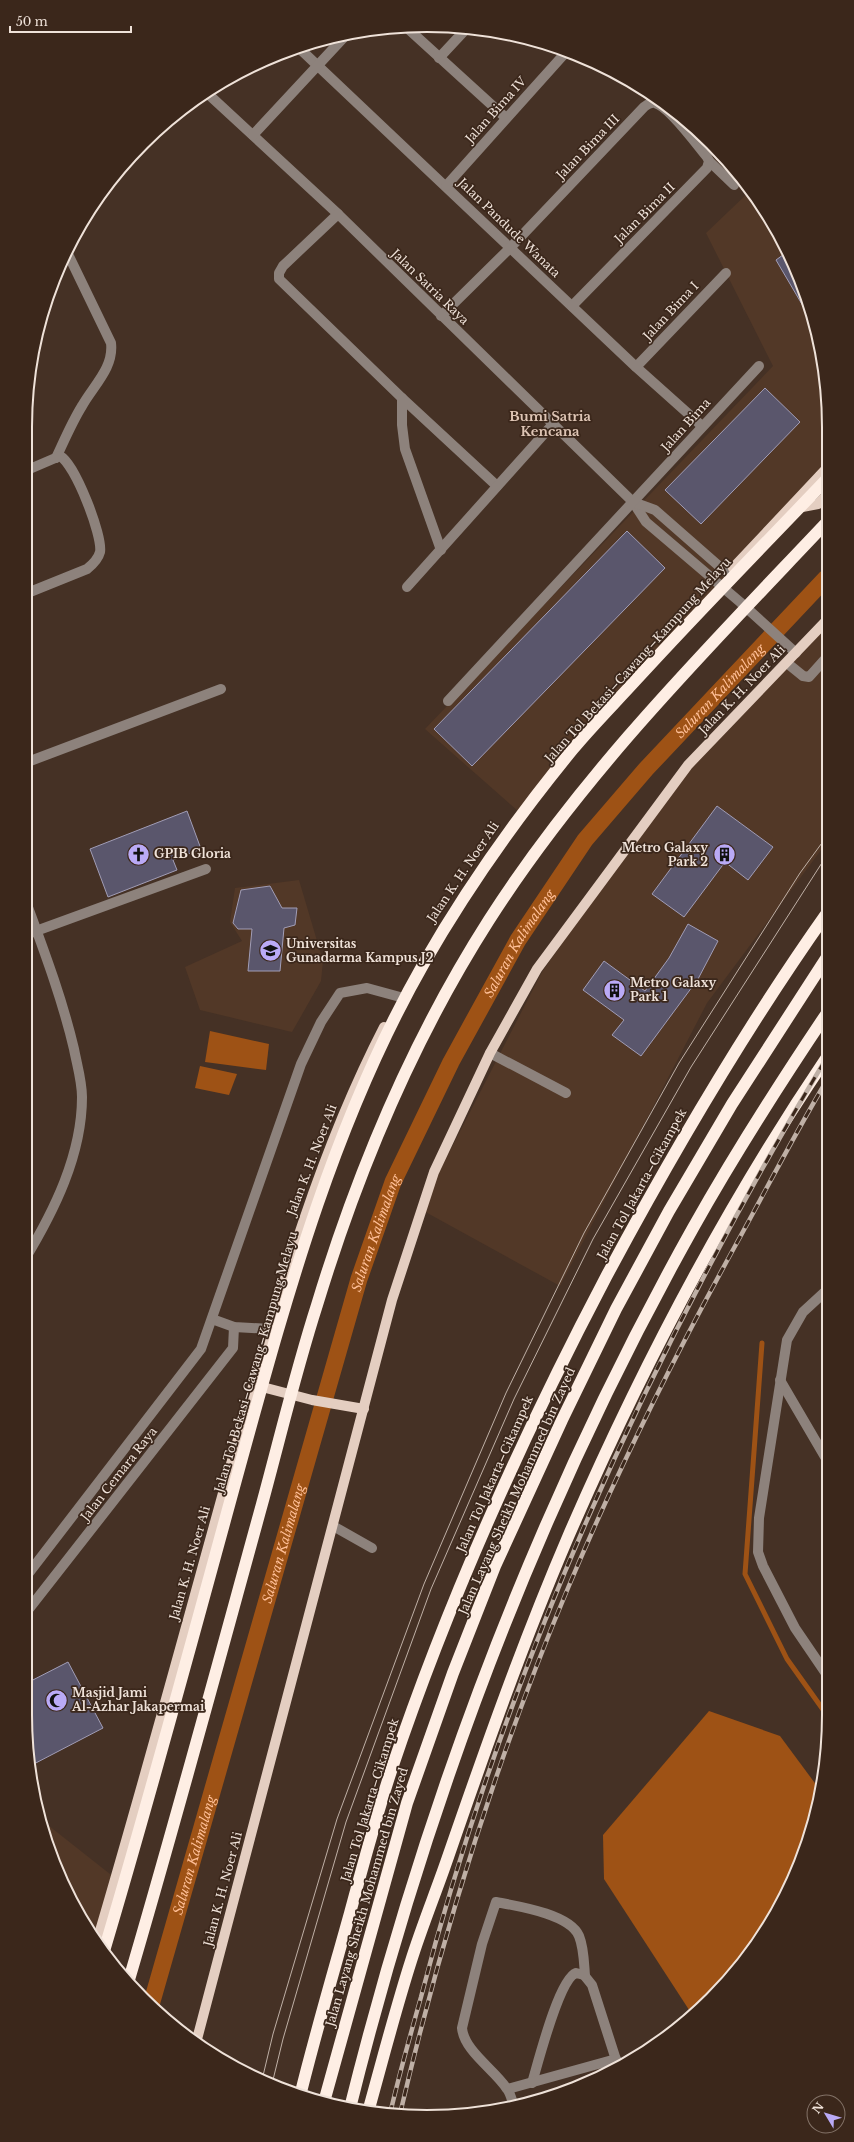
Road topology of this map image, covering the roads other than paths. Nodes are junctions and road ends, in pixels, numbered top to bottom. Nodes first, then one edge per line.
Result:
1 (412, 33) edge
2 (462, 34) edge
3 (339, 42) edge
4 (303, 52) edge
5 (562, 56) edge
6 (439, 58) junction
7 (318, 65) junction
8 (211, 97) edge
9 (651, 103) edge
10 (506, 118) junction
11 (674, 120) edge
12 (252, 135) junction
13 (709, 161) junction
14 (734, 185) dead end
15 (446, 186) junction
16 (338, 214) junction
17 (510, 248) junction
18 (70, 258) edge
19 (726, 273) dead end
20 (572, 306) junction
21 (441, 316) junction
22 (759, 366) dead end
23 (636, 367) junction
24 (402, 398) junction
25 (553, 424) junction
26 (702, 426) junction
27 (56, 458) junction
28 (32, 468) edge
29 (822, 473) edge
30 (822, 484) edge
31 (497, 486) junction
32 (822, 500) edge
33 (633, 502) junction
34 (787, 510) junction
35 (822, 527) edge
36 (441, 550) junction
37 (728, 574) junction
38 (718, 584) junction
39 (408, 587) dead end
40 (32, 591) edge
41 (822, 625) edge
42 (796, 653) junction
43 (787, 662) junction
44 (822, 662) edge
45 (222, 689) dead end
46 (448, 701) dead end
47 (32, 760) edge
48 (206, 869) dead end
49 (32, 917) edge
50 (822, 921) edge
51 (37, 930) junction
52 (32, 932) edge
53 (822, 965) edge
54 (400, 997) junction
55 (822, 1021) edge
56 (490, 1053) junction
57 (822, 1064) edge
58 (566, 1093) dead end
59 (32, 1246) edge
60 (822, 1295) edge
61 (212, 1319) junction
62 (234, 1327) junction
63 (270, 1329) junction
64 (780, 1380) junction
65 (254, 1385) junction
66 (364, 1409) junction
67 (822, 1452) edge
68 (333, 1526) junction
69 (372, 1548) dead end
70 (32, 1569) edge
71 (32, 1605) edge
72 (822, 1668) edge
73 (99, 1934) edge
74 (106, 1944) edge
75 (130, 1975) edge
76 (585, 1976) junction
77 (198, 2036) edge
78 (616, 2061) edge
79 (610, 2065) edge
80 (532, 2082) junction
81 (508, 2089) junction
82 (302, 2090) edge
83 (325, 2097) edge
84 (512, 2100) edge
85 (351, 2102) edge
86 (370, 2106) edge

1 - 6 street
2 - 6 street
3 - 7 street
4 - 7 street, Jalan Pandude Wanata
5 - 10 street, Jalan Bima IV
6 - 10 street
7 - 12 street
7 - 15 street, Jalan Pandude Wanata
8 - 12 street, Jalan Satria Raya
9 - 17 street, Jalan Bima III
10 - 15 street, Jalan Bima IV
11 - 13 street, Jalan Bima III
12 - 16 street, Jalan Satria Raya
13 - 14 street
13 - 20 street, Jalan Bima II
15 - 17 street, Jalan Pandude Wanata
16 - 21 street, Jalan Satria Raya
16 - 24 street
17 - 20 street, Jalan Pandude Wanata
17 - 21 street
18 - 27 street
19 - 23 street, Jalan Bima I
20 - 23 street, Jalan Pandude Wanata
21 - 25 street, Jalan Satria Raya
22 - 26 street, Jalan Bima
23 - 26 street, Jalan Pandude Wanata
24 - 31 street
24 - 36 street
25 - 31 street
25 - 33 street, Jalan Satria Raya
26 - 33 street, Jalan Bima
27 - 28 street
27 - 40 street
29 - 34 main road, Jalan K. H. Noer Ali
30 - 74 highway, Jalan Tol Bekasi–Cawang–Kampung Melayu, bridge
31 - 36 street
32 - 34 main road
33 - 37 street, Jalan Satria Raya
33 - 38 street, Jalan Satria Raya
33 - 46 street, Jalan Bima
34 - 37 main road, Jalan K. H. Noer Ali
35 - 75 highway, bridge
36 - 39 street
37 - 38 main road, Jalan K. H. Noer Ali
38 - 42 street, Jalan Satria Raya
38 - 54 main road, Jalan K. H. Noer Ali
41 - 42 main road, Jalan K. H. Noer Ali
42 - 43 main road, Jalan K. H. Noer Ali
43 - 44 street
43 - 56 main road, Jalan K. H. Noer Ali
45 - 47 street
48 - 51 street
49 - 51 street
50 - 82 highway, Jalan Tol Jakarta–Cikampek
51 - 52 street
51 - 59 street
53 - 83 highway, Jalan Layang Sheikh Mohammed bin Zayed
54 - 61 street, Jalan Cemara Raya
54 - 63 main road, Jalan K. H. Noer Ali
55 - 85 highway
56 - 58 street
56 - 66 main road, Jalan K. H. Noer Ali
57 - 86 highway
60 - 64 street
61 - 62 street
61 - 70 street, Jalan Cemara Raya
62 - 63 street
62 - 71 street, Jalan Cemara Raya
63 - 65 main road, Jalan K. H. Noer Ali
64 - 67 street
64 - 72 street
65 - 66 main road
65 - 73 main road, Jalan K. H. Noer Ali
66 - 68 main road, Jalan K. H. Noer Ali
68 - 69 street
68 - 77 main road, Jalan K. H. Noer Ali
76 - 78 street
76 - 80 street
76 - 81 street
79 - 80 street
80 - 81 street
81 - 84 street

